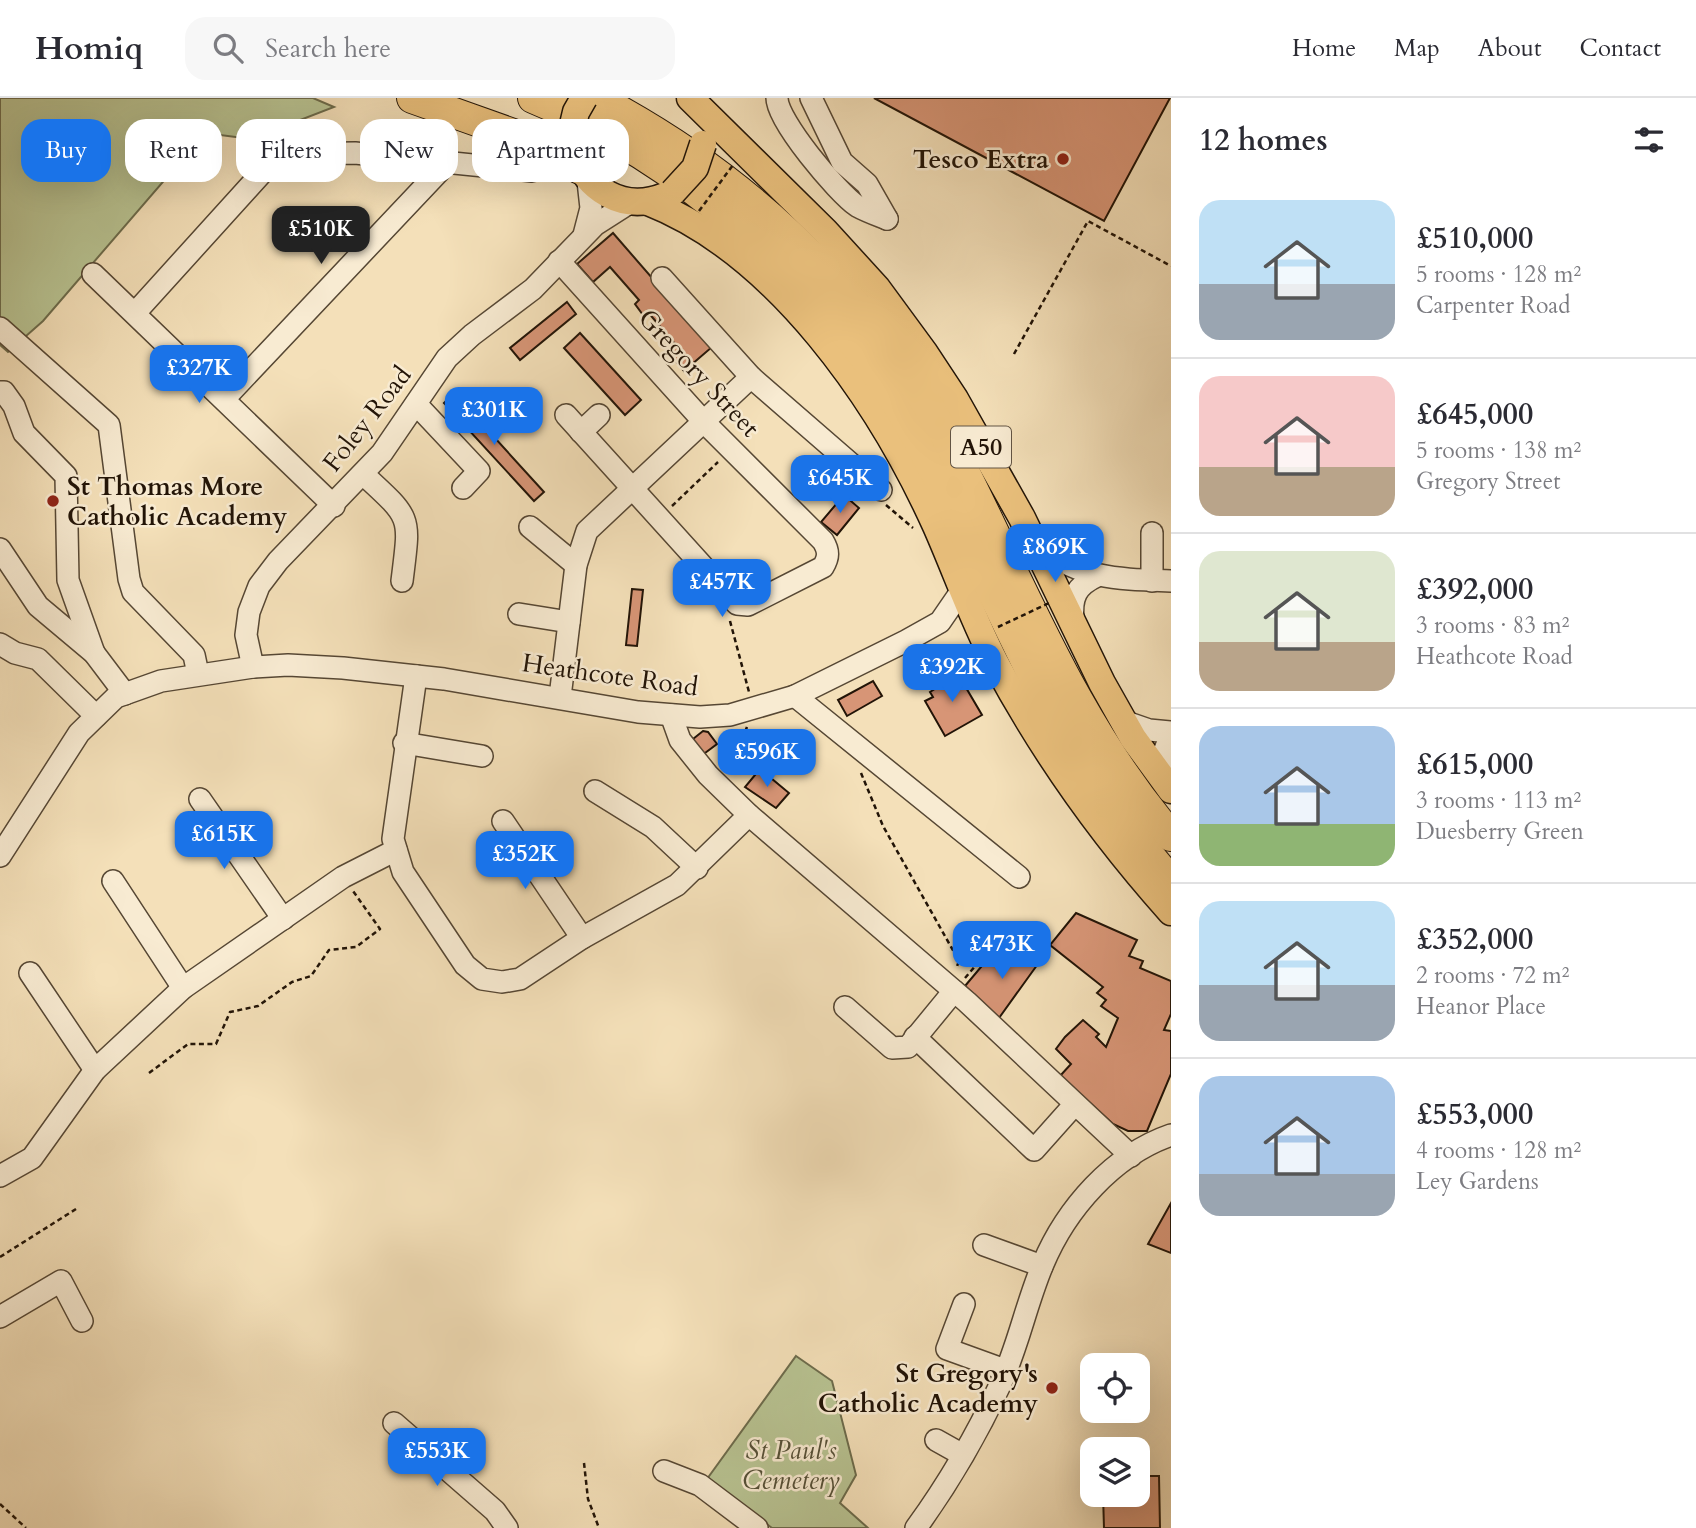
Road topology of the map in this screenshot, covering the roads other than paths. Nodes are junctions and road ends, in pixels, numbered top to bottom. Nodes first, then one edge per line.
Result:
1 (412, 98) edge
2 (533, 98) edge
3 (584, 98) edge
4 (596, 98) edge
5 (777, 98) edge
6 (811, 98) edge
7 (693, 102) edge
8 (472, 119) edge
9 (574, 119) edge
10 (360, 153) edge
11 (429, 182) edge
12 (585, 182) edge
13 (593, 182) edge
14 (639, 202) junction
15 (584, 235) junction
16 (559, 261) junction
17 (93, 274) dead end
18 (675, 284) dead end
19 (135, 313) junction
20 (0, 328) edge
21 (751, 377) junction
22 (0, 392) edge
23 (224, 399) junction
24 (416, 404) junction
25 (566, 415) dead end
26 (599, 415) dead end
27 (704, 422) junction
28 (581, 432) junction
29 (363, 474) junction
30 (631, 487) junction
31 (463, 488) dead end
32 (881, 490) dead end
33 (334, 506) junction
34 (530, 527) dead end
35 (1152, 533) dead end
36 (1037, 547) junction
37 (0, 549) edge
38 (576, 565) junction
39 (1097, 576) junction
40 (1161, 581) edge
41 (402, 582) dead end
42 (962, 590) junction
43 (249, 612) junction
44 (519, 614) dead end
45 (1073, 619) junction
46 (569, 622) junction
47 (940, 622) junction
48 (988, 628) junction
49 (0, 644) edge
50 (94, 653) junction
51 (233, 653) dead end
52 (253, 667) junction
53 (198, 674) junction
54 (416, 676) junction
55 (125, 694) junction
56 (795, 696) junction
57 (560, 697) junction
58 (671, 715) junction
59 (96, 716) junction
60 (1123, 721) junction
61 (1171, 734) edge
62 (404, 743) junction
63 (482, 756) dead end
64 (1168, 787) edge
65 (595, 791) dead end
66 (200, 799) dead end
67 (749, 815) junction
68 (503, 821) dead end
69 (8, 823) edge
70 (1171, 836) edge
71 (396, 850) junction
72 (0, 856) edge
73 (696, 868) junction
74 (1019, 877) dead end
75 (113, 881) dead end
76 (1171, 881) edge
77 (1171, 912) edge
78 (283, 919) junction
79 (582, 938) junction
80 (30, 973) dead end
81 (183, 988) junction
82 (950, 988) junction
83 (845, 1007) dead end
84 (915, 1037) junction
85 (95, 1070) junction
86 (1075, 1104) junction
87 (1171, 1135) edge
88 (1131, 1156) junction
89 (3, 1168) edge
90 (984, 1245) dead end
91 (1042, 1266) junction
92 (964, 1304) dead end
93 (0, 1317) edge
94 (82, 1321) dead end
95 (1005, 1370) junction
96 (393, 1423) dead end
97 (936, 1440) dead end
98 (961, 1454) junction
99 (664, 1471) dead end
100 (507, 1528) edge
101 (757, 1528) edge
102 (916, 1528) edge

1 - 8 highway
2 - 76 highway, A50
3 - 9 main road, bridge
4 - 70 highway, A50
5 - 6 street
7 - 14 main road, bridge
7 - 36 main road, A50
10 - 19 street
11 - 23 street
12 - 15 street
13 - 14 main road
14 - 15 street, Foley Road
14 - 42 main road
15 - 16 street, Foley Road
16 - 24 street, Foley Road
16 - 27 street, Gregory Street
17 - 19 street
18 - 21 street
19 - 23 street
20 - 53 street
21 - 27 street
21 - 32 street
22 - 50 street
23 - 33 street
24 - 29 street, Foley Road
24 - 31 street
25 - 28 street
26 - 28 street
27 - 30 street
27 - 30 street, Gregory Street
28 - 30 street
29 - 33 street, Foley Road
29 - 41 street
30 - 38 street
33 - 43 street, Foley Road
34 - 38 street
35 - 40 street
36 - 39 street
36 - 45 main road, A50
37 - 50 street
38 - 46 street
39 - 40 street
39 - 45 street
42 - 47 street, Heathcote Road
42 - 48 main road
43 - 51 street
43 - 52 street, Foley Road
44 - 46 street
45 - 60 main road, A50
46 - 57 street
47 - 48 street
47 - 56 street, Heathcote Road
48 - 77 main road
49 - 59 street
50 - 55 street
52 - 53 street, Heathcote Road
52 - 54 street, Heathcote Road
53 - 55 street, Heathcote Road
54 - 57 street, Heathcote Road
54 - 62 street
55 - 59 street, Heathcote Road
56 - 58 street, Heathcote Road
56 - 74 street
57 - 58 street, Heathcote Road
58 - 67 street
59 - 69 street, Heathcote Road
60 - 61 street
60 - 64 main road, A50
61 - 64 street
62 - 63 street
62 - 71 street
65 - 73 street
66 - 78 street
67 - 73 street
67 - 82 street
68 - 79 street
69 - 72 street, Heathcote Road
71 - 78 street
71 - 79 street
73 - 79 street
75 - 81 street
78 - 81 street
80 - 85 street
81 - 85 street
82 - 84 street
82 - 86 street
83 - 84 street
84 - 86 street
85 - 89 street
86 - 88 street
87 - 88 street
88 - 91 street
90 - 91 street
91 - 95 street
92 - 95 street
93 - 94 street
95 - 98 street
96 - 100 street
97 - 98 street
98 - 102 street
99 - 101 street

